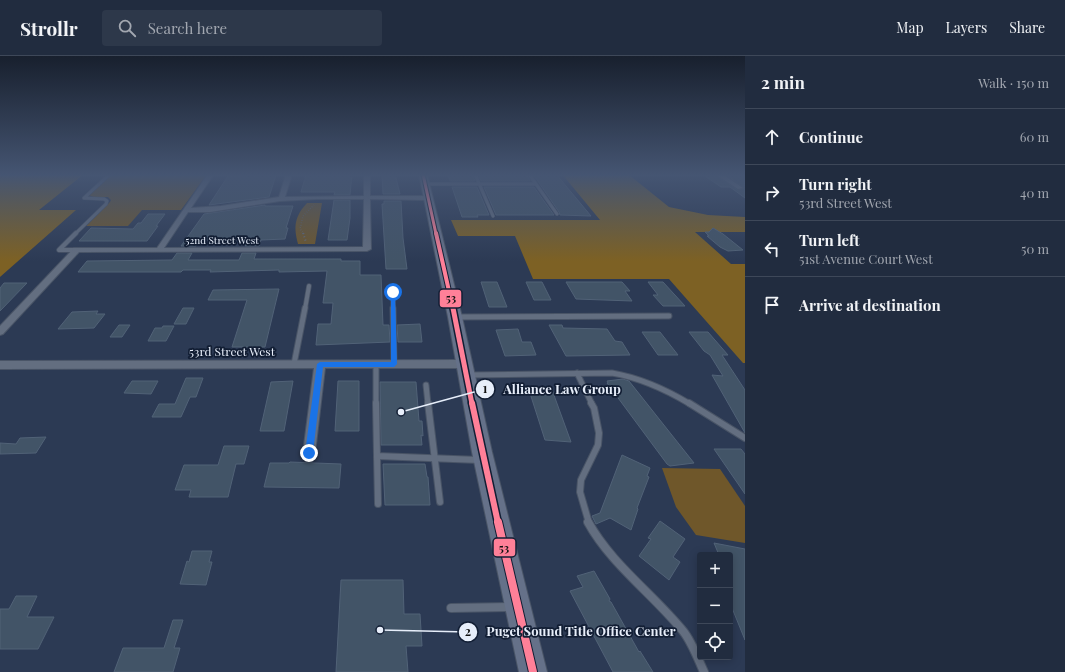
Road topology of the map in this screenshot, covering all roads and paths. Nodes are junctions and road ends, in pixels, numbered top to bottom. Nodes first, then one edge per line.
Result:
1 (106, 203) edge
2 (191, 203) edge
3 (246, 203) edge
4 (314, 203) edge
5 (367, 203) edge
6 (429, 203) edge
7 (487, 203) edge
8 (549, 203) edge
9 (186, 210) junction
10 (557, 214) dead end
11 (493, 216) dead end
12 (303, 249) junction
13 (77, 250) junction
14 (159, 250) junction
15 (309, 286) dead end
16 (393, 292) dead end
17 (669, 316) dead end
18 (455, 317) junction
19 (0, 332) edge
20 (294, 364) junction
21 (320, 364) junction
22 (376, 364) junction
23 (394, 364) junction
24 (0, 365) edge
25 (465, 369) junction
26 (576, 374) junction
27 (426, 385) dead end
28 (745, 438) edge
29 (309, 453) dead end
30 (377, 456) junction
31 (435, 459) junction
32 (484, 460) junction
33 (440, 502) dead end
34 (378, 504) dead end
35 (518, 607) junction
36 (451, 608) dead end
37 (532, 672) edge
38 (704, 672) edge

1 - 13 lane
2 - 9 street
3 - 9 street
4 - 12 path
5 - 12 street, 52nd Street West
6 - 18 main road
7 - 11 lane
8 - 10 lane
9 - 14 street
12 - 14 street, 52nd Street West
13 - 14 street, 52nd Street West
13 - 19 street
15 - 20 lane
16 - 23 lane
17 - 18 lane
18 - 25 main road
20 - 21 street, 53rd Street West
20 - 24 street, 53rd Street West
21 - 22 street, 53rd Street West
21 - 29 street
22 - 23 street, 53rd Street West
22 - 30 lane
23 - 25 street, 53rd Street West
25 - 26 lane
25 - 32 main road
26 - 28 lane
26 - 38 lane
27 - 31 lane
30 - 31 lane
30 - 34 lane
31 - 32 lane
31 - 33 lane
32 - 35 main road
35 - 36 lane
35 - 37 main road

